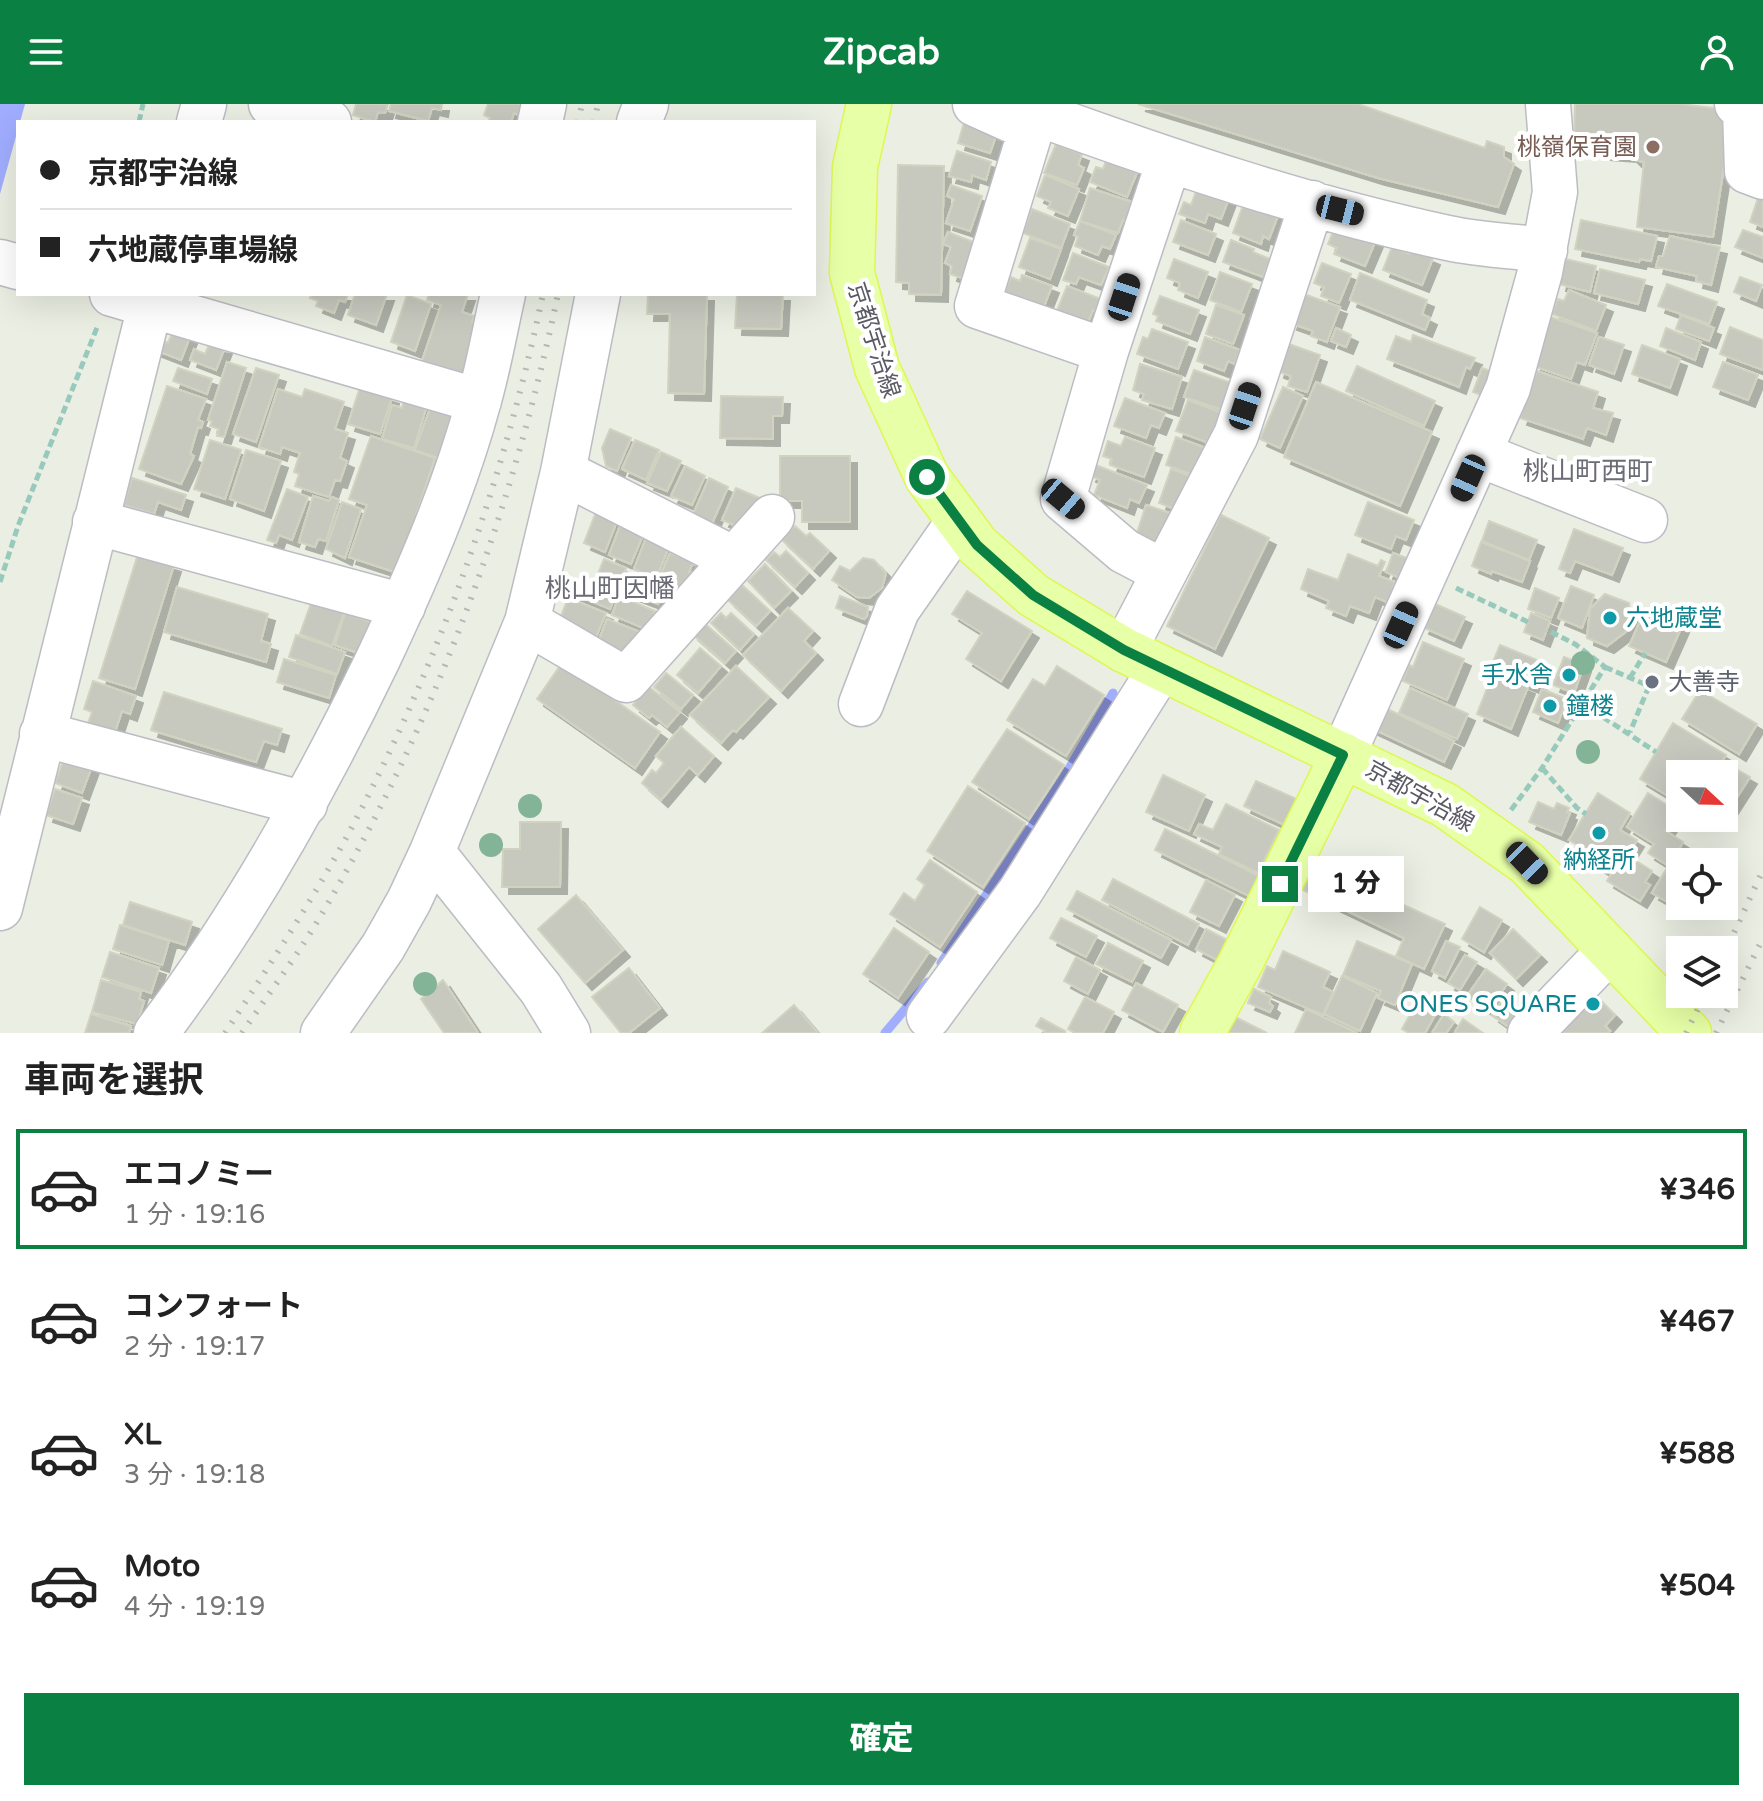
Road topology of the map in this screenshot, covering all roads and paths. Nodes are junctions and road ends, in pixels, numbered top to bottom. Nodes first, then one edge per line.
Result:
1 (271, 104) edge
2 (869, 104) edge
3 (975, 104) edge
4 (1548, 104) edge
5 (1737, 104) edge
6 (323, 120) edge
7 (1031, 129) junction
8 (1169, 161) junction
9 (1763, 177) edge
10 (1312, 203) junction
11 (1545, 250) junction
12 (503, 296) edge
13 (598, 296) edge
14 (129, 302) edge
15 (1106, 351) junction
16 (479, 401) junction
17 (1478, 454) junction
18 (563, 472) junction
19 (772, 517) dead end
20 (1645, 520) dead end
21 (959, 521) junction
22 (95, 522) junction
23 (734, 559) junction
24 (1164, 572) junction
25 (1425, 573) junction
26 (0, 582) edge
27 (403, 606) junction
28 (527, 622) junction
29 (1528, 622) dead end
30 (1547, 630) dead end
31 (1645, 653) dead end
32 (1142, 659) junction
33 (1605, 667) junction
34 (1630, 678) junction
35 (861, 704) dead end
36 (1583, 704) junction
37 (1630, 732) junction
38 (42, 734) junction
39 (1656, 752) dead end
40 (1343, 755) junction
41 (1542, 768) junction
42 (305, 804) junction
43 (1586, 814) dead end
44 (1492, 837) junction
45 (432, 852) junction
46 (0, 908) edge
47 (1610, 950) junction
48 (929, 1016) dead end
49 (156, 1033) edge
50 (323, 1033) edge
51 (568, 1033) edge
52 (1202, 1033) edge
53 (1530, 1033) edge
54 (1689, 1033) edge

1 - 6 street
2 - 21 main road, 京都宇治線
3 - 7 street
4 - 11 street
5 - 9 street
7 - 8 street
7 - 15 street
8 - 10 street
8 - 15 street
10 - 11 street
10 - 24 street
11 - 17 street
12 - 16 street
13 - 18 street
14 - 16 street
14 - 22 street
14 - 26 path
15 - 24 street
16 - 27 street
17 - 20 street
17 - 25 street
18 - 23 street
18 - 28 street
19 - 23 street
21 - 32 main road, 京都宇治線
21 - 35 street
22 - 27 street
22 - 38 street
23 - 28 street
24 - 32 street
25 - 29 path
25 - 40 street
27 - 42 street
28 - 45 street
30 - 33 path
31 - 34 path
32 - 40 main road, 京都宇治線
32 - 48 street
33 - 34 path
33 - 36 path
34 - 37 path
36 - 37 path
36 - 41 path
37 - 39 path
38 - 42 street
38 - 46 street
40 - 44 main road, 京都宇治線
40 - 52 main road
41 - 43 path
41 - 44 path
42 - 49 street
44 - 47 main road, 京都宇治線
45 - 50 street
45 - 51 street
47 - 53 street
47 - 54 main road, 京都宇治線

